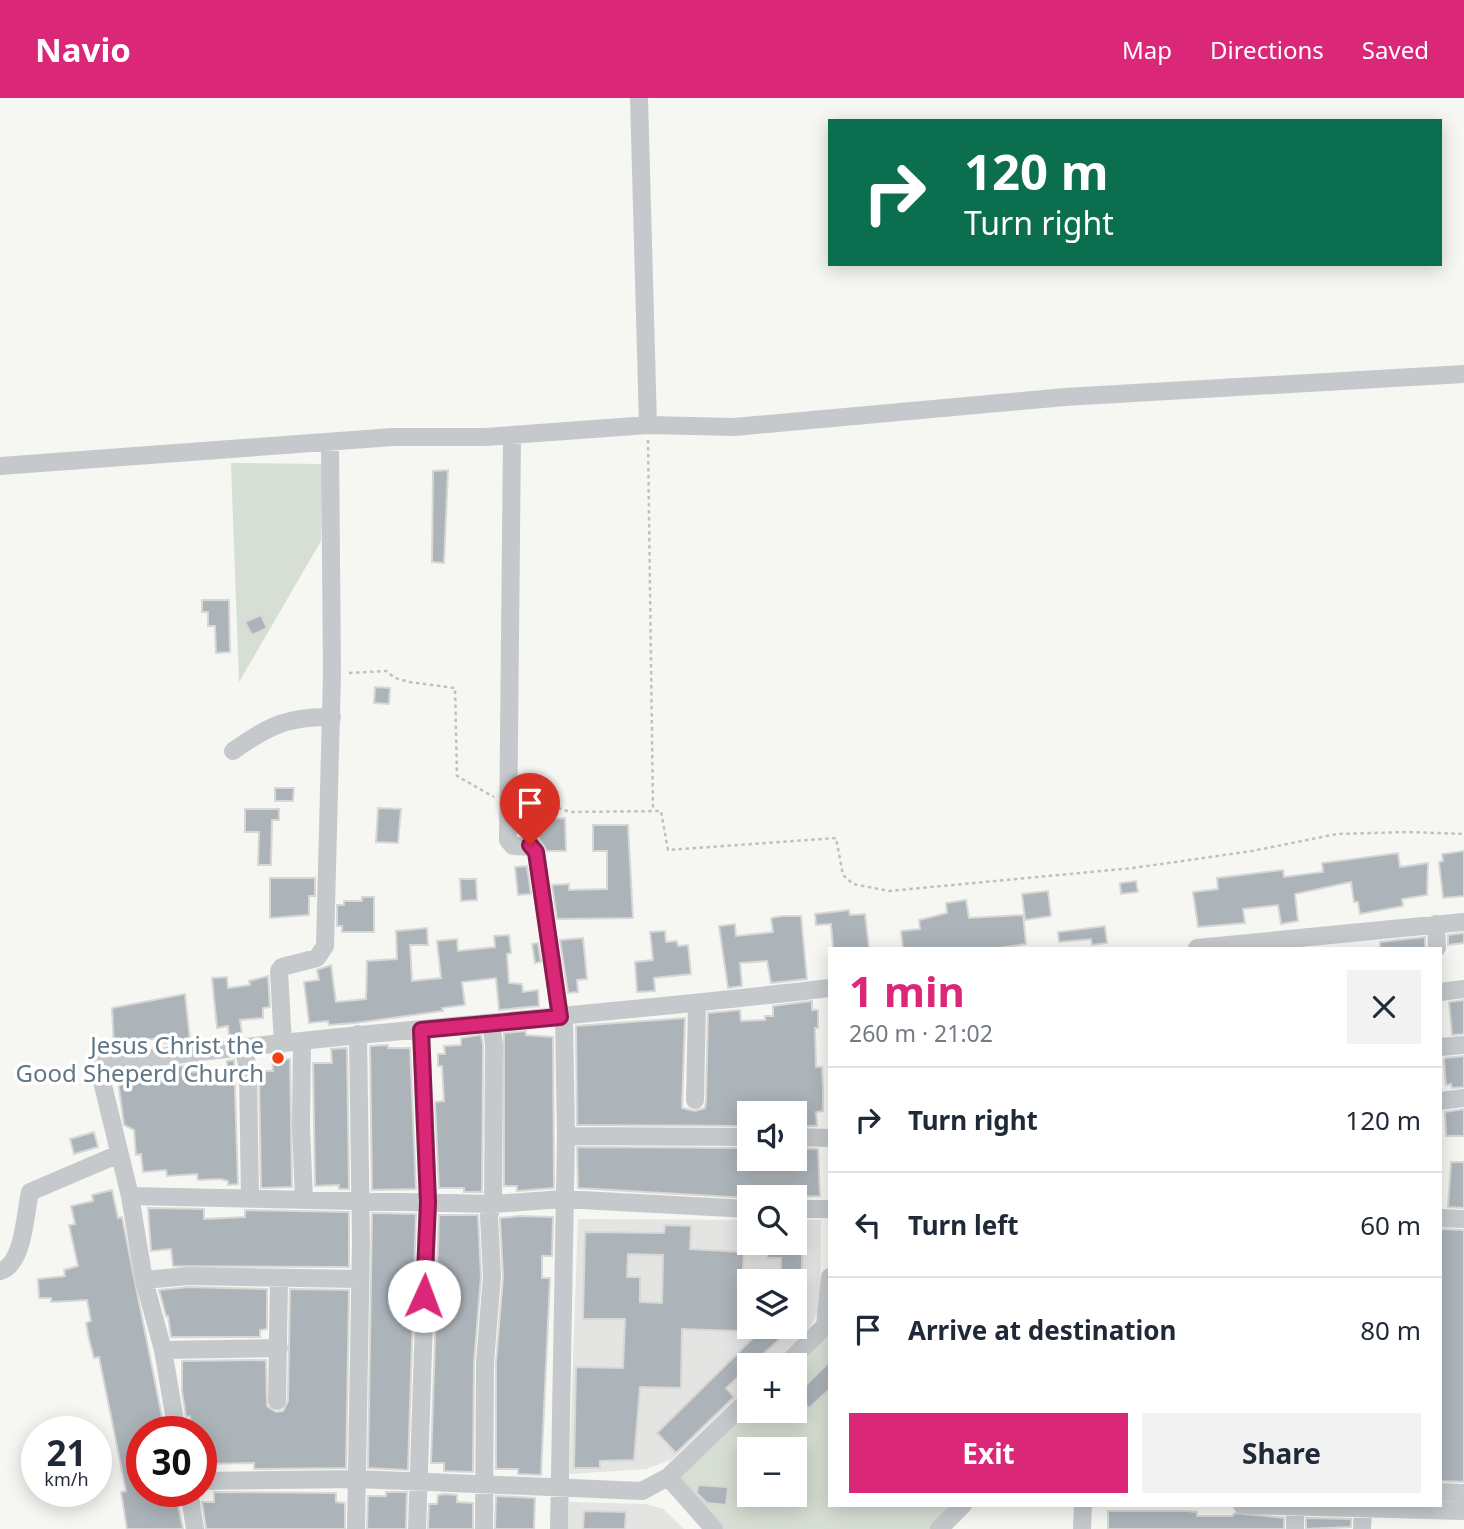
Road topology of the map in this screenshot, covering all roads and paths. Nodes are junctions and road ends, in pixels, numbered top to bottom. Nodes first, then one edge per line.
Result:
1 (639, 98) edge
2 (1464, 374) edge
3 (648, 425) junction
4 (512, 435) junction
5 (330, 444) junction
6 (0, 466) edge
7 (332, 674) junction
8 (332, 717) junction
9 (233, 751) dead end
10 (523, 796) dead end
11 (500, 797) dead end
12 (653, 811) junction
13 (1464, 834) edge
14 (1464, 922) edge
15 (1436, 924) junction
16 (1366, 940) edge
17 (1301, 944) edge
18 (1237, 945) edge
19 (1210, 947) edge
20 (1437, 947) edge
21 (828, 988) edge
22 (1464, 989) edge
23 (1442, 992) edge
24 (697, 1004) junction
25 (562, 1018) junction
26 (491, 1023) junction
27 (421, 1030) junction
28 (358, 1034) junction
29 (302, 1041) junction
30 (283, 1044) junction
31 (243, 1045) junction
32 (1464, 1045) edge
33 (1442, 1047) edge
34 (1464, 1098) edge
35 (695, 1100) dead end
36 (1442, 1101) edge
37 (566, 1136) junction
38 (737, 1137) edge
39 (807, 1137) edge
40 (828, 1138) edge
41 (119, 1154) junction
42 (130, 1196) junction
43 (250, 1199) junction
44 (563, 1199) junction
45 (304, 1200) junction
46 (361, 1200) junction
47 (428, 1202) junction
48 (493, 1204) junction
49 (737, 1208) edge
50 (807, 1209) edge
51 (828, 1209) edge
52 (1442, 1218) edge
53 (1464, 1219) edge
54 (0, 1271) edge
55 (279, 1278) junction
56 (360, 1279) junction
57 (144, 1280) junction
58 (827, 1328) edge
59 (278, 1348) junction
60 (163, 1350) junction
61 (799, 1353) edge
62 (278, 1401) dead end
63 (737, 1411) edge
64 (174, 1416) edge
65 (668, 1477) junction
66 (358, 1479) junction
67 (217, 1481) edge
68 (418, 1483) junction
69 (485, 1486) junction
70 (561, 1488) junction
71 (1442, 1492) edge
72 (1464, 1493) edge
73 (192, 1507) edge
74 (961, 1507) edge
75 (1083, 1507) edge
76 (1295, 1507) edge
77 (1329, 1507) edge
78 (1363, 1508) junction
79 (1431, 1508) edge
80 (1464, 1511) edge
81 (195, 1529) edge
82 (356, 1529) edge
83 (417, 1529) edge
84 (484, 1529) edge
85 (559, 1529) edge
86 (714, 1529) edge
87 (939, 1529) edge
88 (1082, 1529) edge
89 (1295, 1529) edge
90 (1362, 1529) edge
91 (1431, 1529) edge

1 - 3 street
2 - 3 street
3 - 4 street
3 - 12 path
4 - 5 street
4 - 25 street
5 - 6 street
5 - 7 street
7 - 8 street
7 - 11 path
8 - 9 street
8 - 30 street
10 - 12 path
12 - 13 path
14 - 15 street
15 - 16 street
15 - 20 street
16 - 17 street
17 - 18 street
18 - 19 street
21 - 24 street
22 - 23 street
24 - 25 street
24 - 35 street
25 - 26 street
25 - 37 street
26 - 27 street
26 - 48 street
27 - 28 street
27 - 47 street
28 - 29 street
28 - 46 street
29 - 30 street
29 - 45 street
30 - 31 street
31 - 41 street
31 - 43 street
32 - 33 street
34 - 36 street
37 - 38 street
37 - 44 street
39 - 40 street
41 - 42 street
41 - 54 street
42 - 43 street
42 - 57 street
43 - 45 street
44 - 48 street
44 - 49 street
44 - 70 street
45 - 46 street
46 - 47 street
46 - 56 street
47 - 48 street
47 - 68 street
48 - 69 street
50 - 51 street
52 - 53 street
55 - 56 street
55 - 57 street
55 - 59 street
56 - 66 street
57 - 60 street
58 - 61 street
59 - 60 street
59 - 62 street
60 - 64 street
63 - 65 street
65 - 70 street
65 - 86 street
66 - 67 street
66 - 68 street
66 - 82 street
68 - 69 street
68 - 83 street
69 - 70 street
69 - 84 street
70 - 85 street
71 - 72 street
73 - 81 street
74 - 87 street
75 - 88 street
76 - 89 street
77 - 78 street
78 - 79 street
78 - 90 street
79 - 80 street
79 - 91 street

